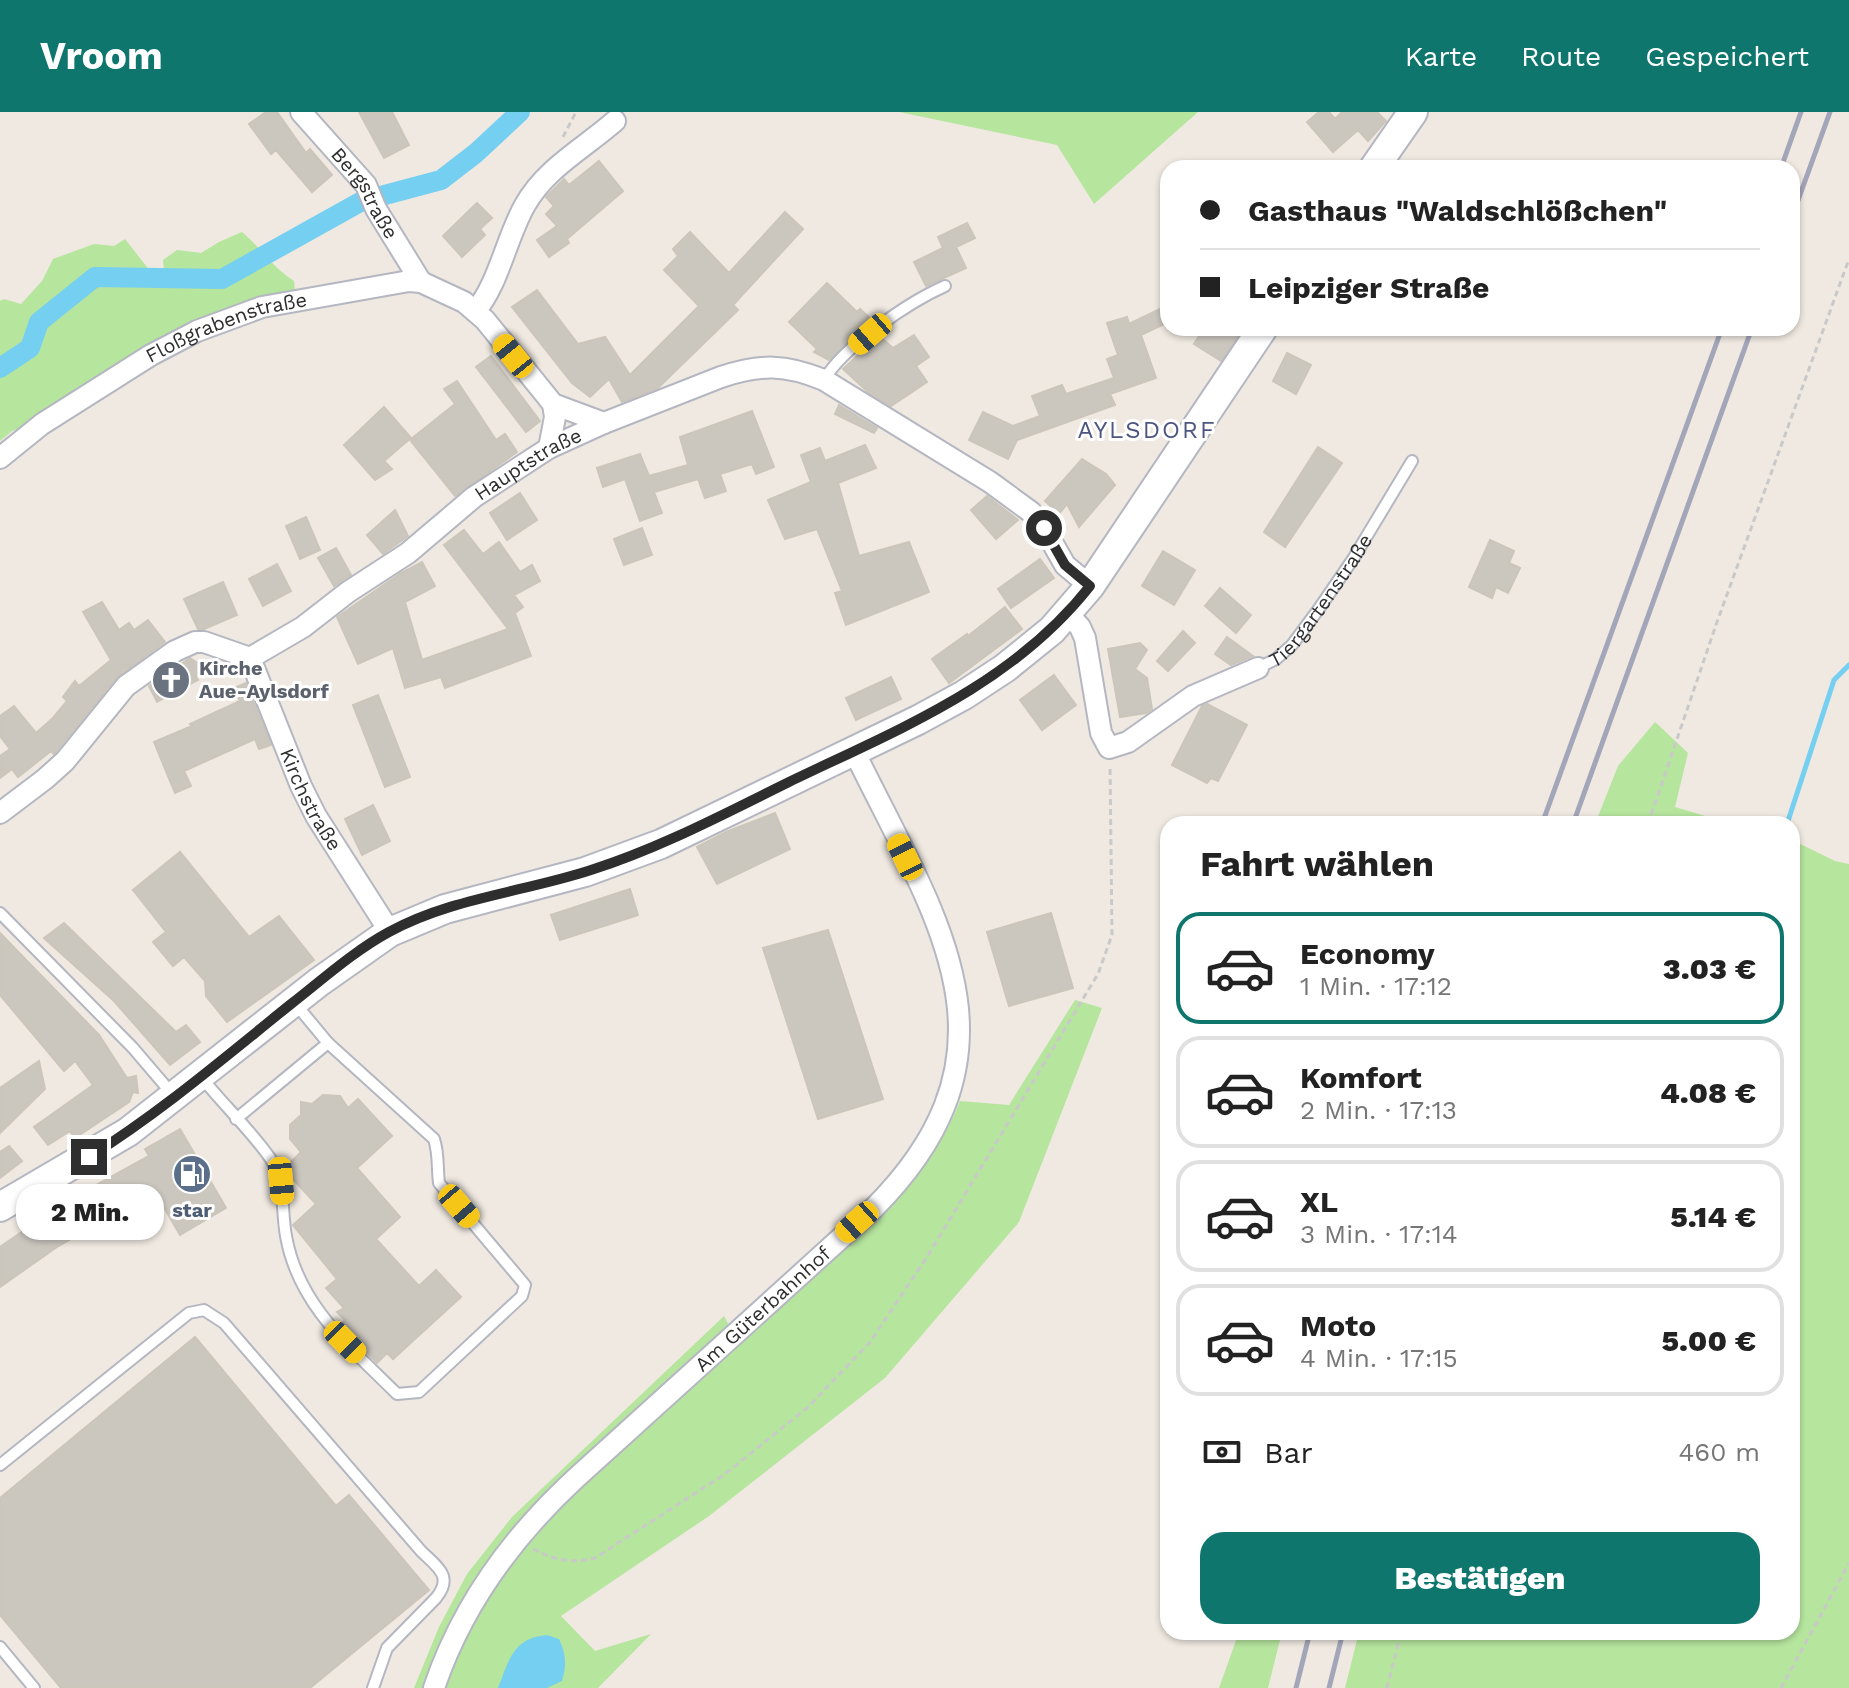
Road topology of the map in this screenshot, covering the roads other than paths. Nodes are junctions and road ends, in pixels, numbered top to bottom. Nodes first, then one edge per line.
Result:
1 (301, 112) edge
2 (1413, 112) edge
3 (615, 121) dead end
4 (1380, 160) edge
5 (421, 282) junction
6 (945, 286) dead end
7 (475, 311) junction
8 (1258, 336) edge
9 (824, 380) junction
10 (553, 404) junction
11 (604, 423) junction
12 (549, 448) junction
13 (0, 458) edge
14 (1412, 461) dead end
15 (1090, 586) junction
16 (1068, 614) junction
17 (250, 658) junction
18 (1258, 668) joint
19 (854, 751) junction
20 (0, 813) edge
21 (0, 913) edge
22 (390, 932) junction
23 (294, 1002) junction
24 (328, 1043) junction
25 (201, 1077) junction
26 (175, 1097) junction
27 (236, 1119) junction
28 (0, 1207) edge
29 (0, 1465) edge
30 (0, 1647) edge
31 (34, 1688) edge
32 (373, 1688) edge
33 (434, 1688) edge

1 - 5 street, Bergstraße
2 - 4 street
3 - 7 street
5 - 7 street
5 - 13 street, Floßgrabenstraße
6 - 9 lane
7 - 10 street
8 - 15 street
9 - 11 street, Hauptstraße
9 - 15 street, Hauptstraße
10 - 11 street
10 - 12 street
11 - 12 street, Hauptstraße
12 - 17 street, Hauptstraße
14 - 18 lane, Tiergartenstraße
15 - 16 street
16 - 18 street, Tiergartenstraße
16 - 19 street
17 - 20 street
17 - 22 street, Kirchstraße
19 - 22 street
19 - 33 street, Am Güterbahnhof
21 - 26 lane
22 - 23 street
23 - 24 lane
23 - 25 street
24 - 27 lane
24 - 27 lane
25 - 26 street
25 - 27 lane
26 - 28 street
29 - 32 lane
30 - 31 lane

